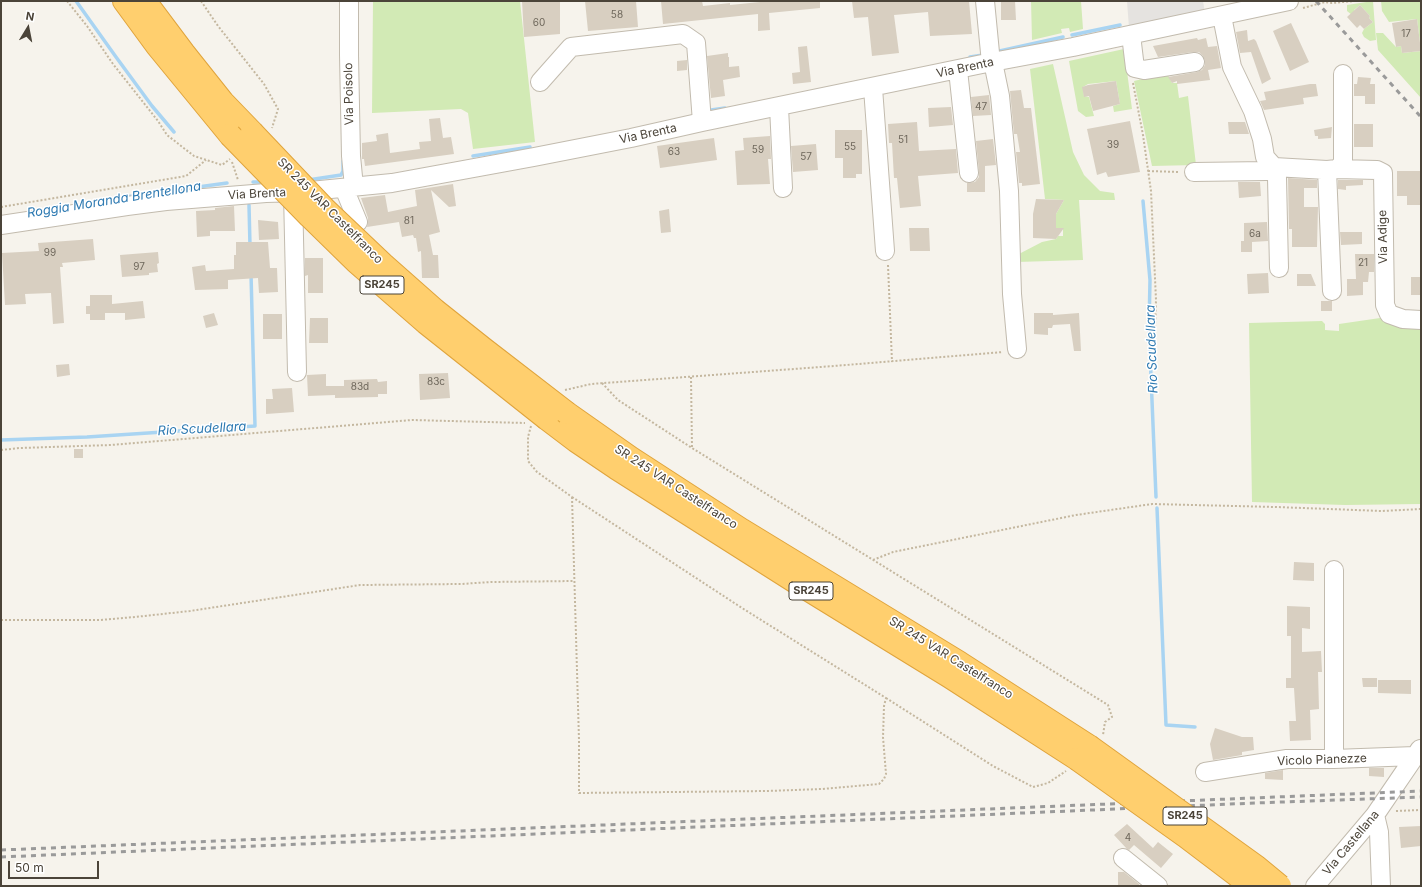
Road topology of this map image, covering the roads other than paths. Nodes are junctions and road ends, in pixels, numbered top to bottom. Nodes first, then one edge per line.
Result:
1 (124, 1) edge
2 (145, 1) edge
3 (349, 1) edge
4 (986, 1) edge
5 (1289, 1) edge
6 (1222, 16) junction
7 (1131, 34) junction
8 (992, 62) junction
9 (1195, 62) dead end
10 (958, 70) junction
11 (1343, 74) dead end
12 (540, 82) dead end
13 (876, 87) junction
14 (779, 107) junction
15 (702, 122) junction
16 (1274, 167) junction
17 (1332, 170) junction
18 (1194, 172) road end
19 (969, 173) dead end
20 (349, 188) junction
21 (783, 188) dead end
22 (293, 192) junction
23 (358, 222) dead end
24 (1, 225) edge
25 (885, 251) road end
26 (1279, 268) dead end
27 (1332, 291) dead end
28 (1421, 320) edge
29 (1017, 349) road end
30 (297, 372) dead end
31 (557, 416) junction
32 (1334, 570) dead end
33 (1418, 752) edge
34 (1083, 753) junction
35 (1334, 760) junction
36 (1205, 772) dead end
37 (1375, 815) junction
38 (1123, 858) dead end
39 (1158, 886) edge
40 (1251, 886) edge
41 (1280, 886) edge
42 (1315, 886) edge
43 (1381, 886) edge

1 - 31 highway, SR 245 VAR Castelfranco / SR245, bridge
2 - 31 highway, SR 245 VAR Castelfranco / SR245, bridge
3 - 20 street, Via Poisolo
4 - 8 street
5 - 6 street, Via Brenta
6 - 7 street, Via Brenta
6 - 16 street
7 - 8 street, Via Brenta
7 - 9 street
8 - 10 street, Via Brenta
8 - 29 street
10 - 13 street, Via Brenta
10 - 19 street
11 - 17 street
12 - 15 street
13 - 14 street, Via Brenta
13 - 25 street
14 - 15 street, Via Brenta
14 - 21 street
15 - 20 street, Via Brenta
16 - 17 street, Via Adige
16 - 18 street, Via Adige
16 - 26 street
17 - 27 street
17 - 28 street, Via Adige
20 - 22 street, Via Brenta
20 - 23 street, Via Poisolo
22 - 24 street, Via Brenta
22 - 30 street
31 - 34 highway, SR 245 VAR Castelfranco / SR245
32 - 35 street
33 - 35 street, Vicolo Pianezze
33 - 37 street, Via Castellana
34 - 40 highway, SR 245 VAR Castelfranco / SR245, bridge
34 - 41 highway, SR 245 VAR Castelfranco / SR245, bridge
35 - 36 street, Vicolo Pianezze
37 - 42 street, Via Castellana
37 - 43 street
38 - 39 street

